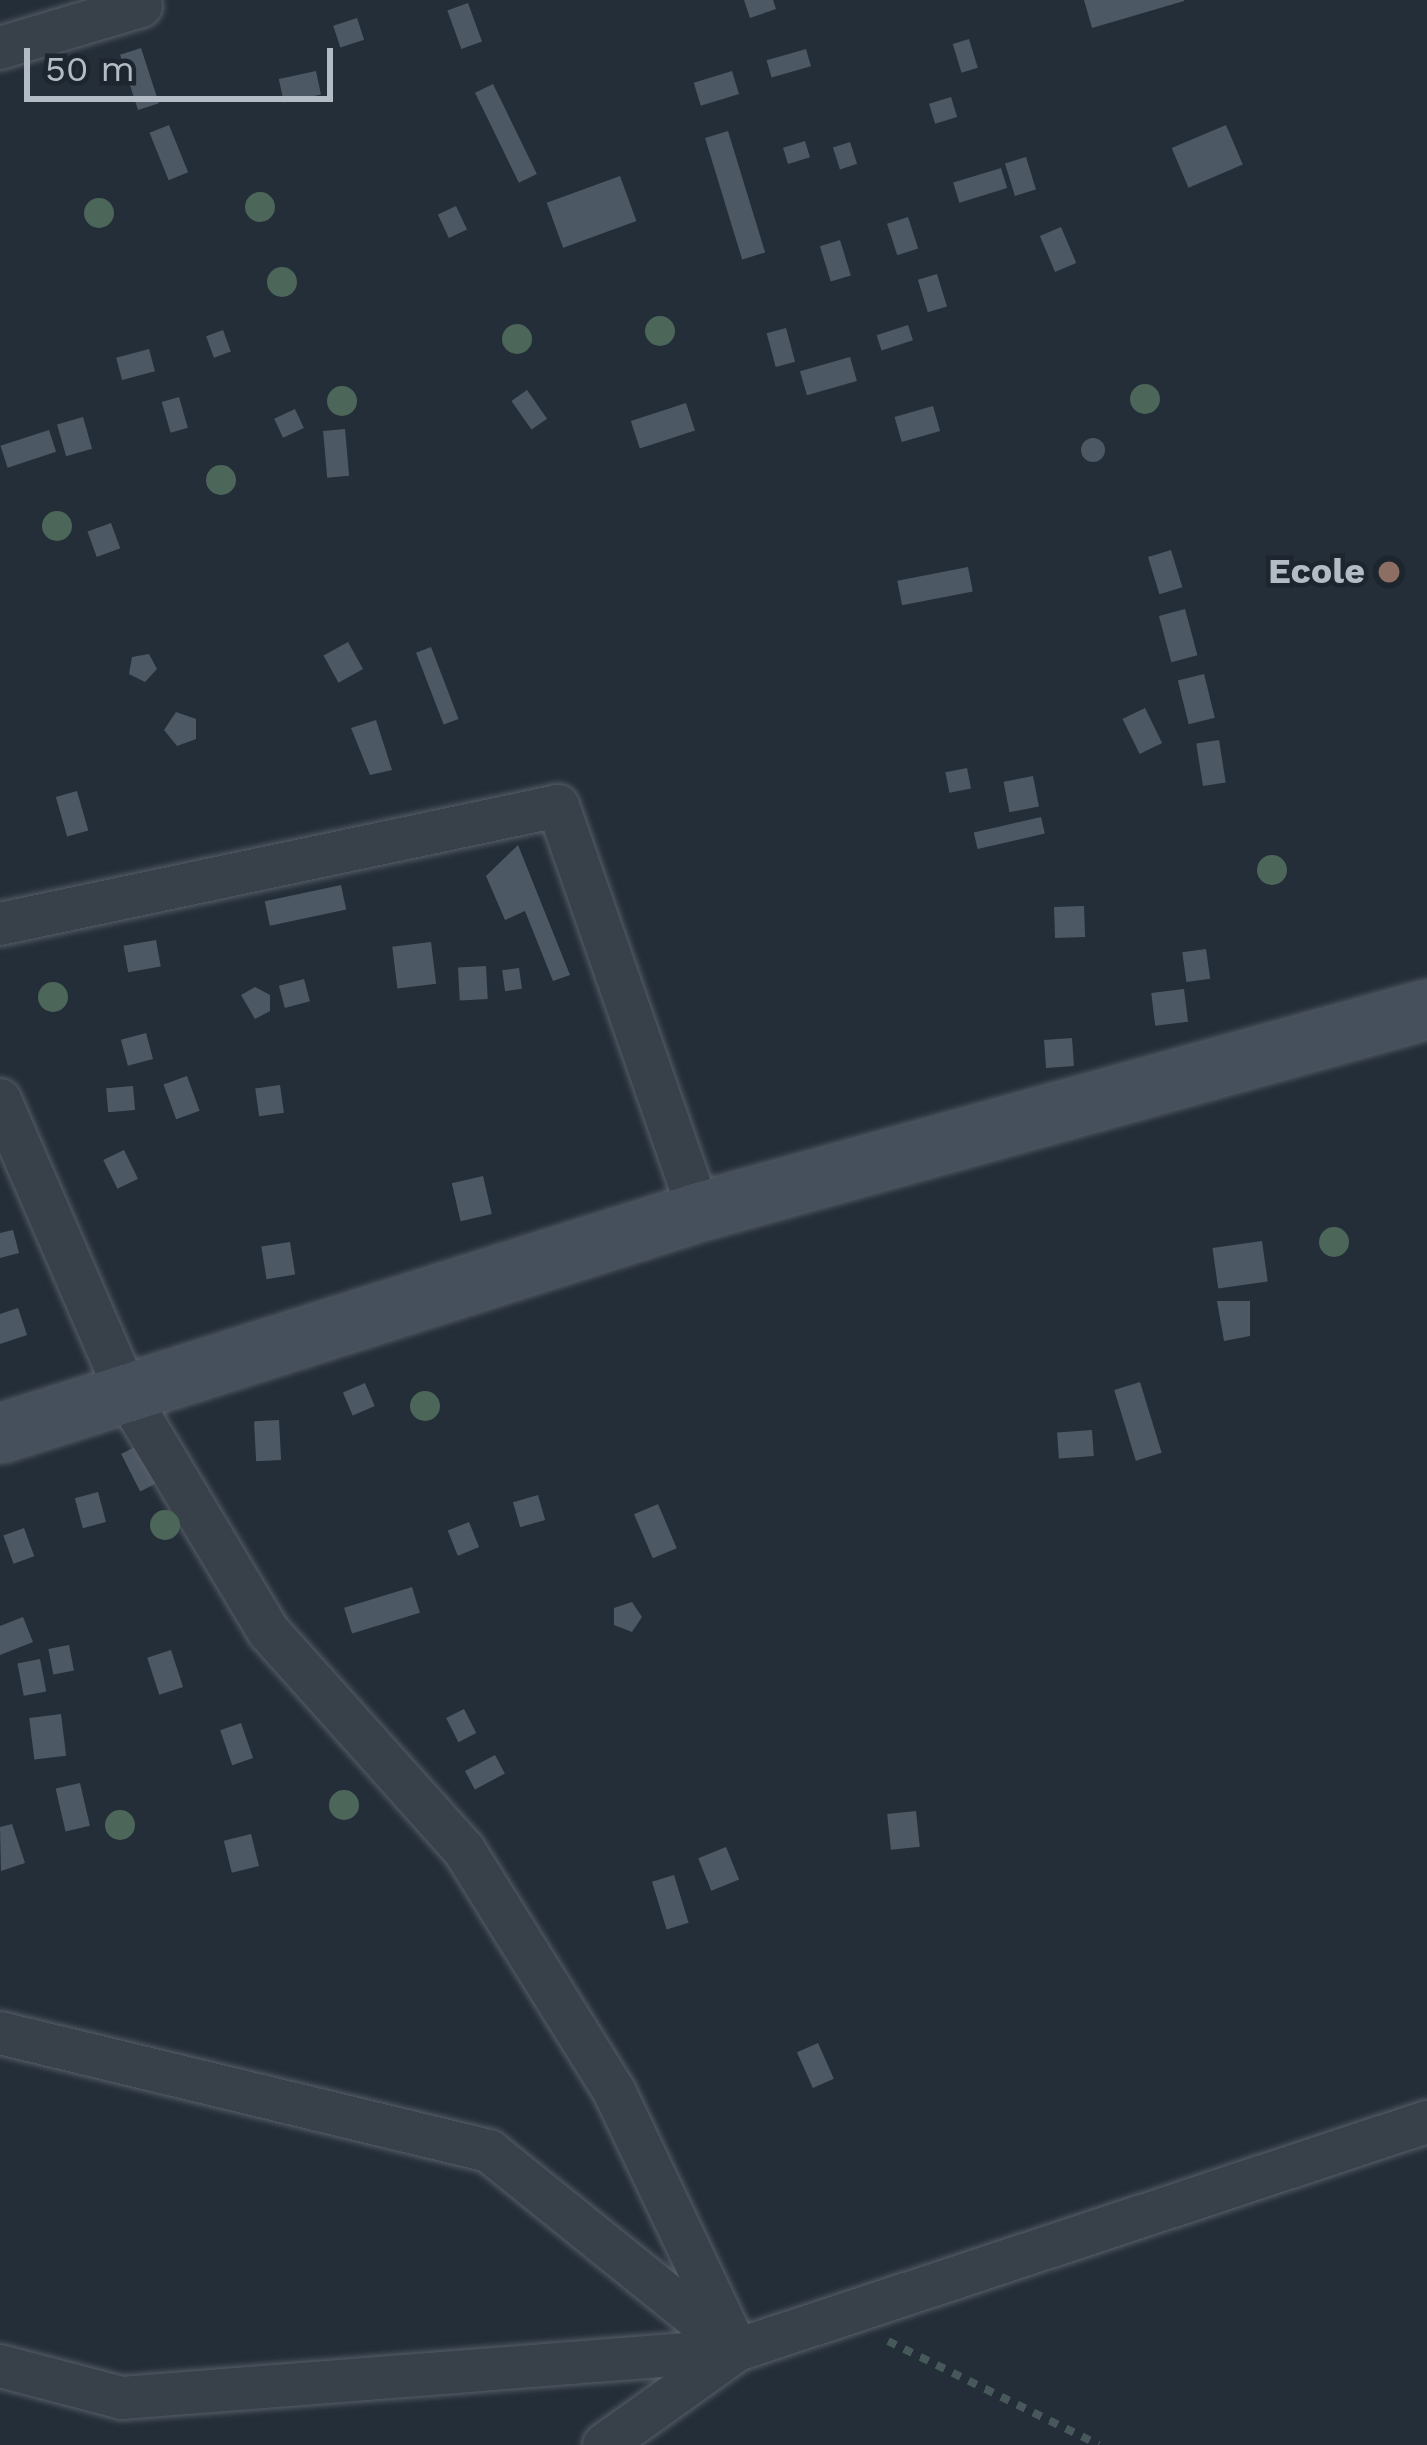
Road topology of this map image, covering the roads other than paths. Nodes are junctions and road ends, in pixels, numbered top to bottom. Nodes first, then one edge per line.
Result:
1 (141, 6) dead end
2 (0, 47) edge
3 (0, 924) edge
4 (1427, 1009) edge
5 (0, 1100) edge
6 (699, 1211) junction
7 (130, 1400) junction
8 (0, 1433) edge
9 (0, 2033) edge
10 (1427, 2122) edge
11 (737, 2350) junction
12 (0, 2366) edge
13 (604, 2445) edge

1 - 2 street
3 - 6 street
4 - 6 main road
5 - 7 street
6 - 7 main road
7 - 8 main road
7 - 11 street
9 - 11 street
10 - 11 street
11 - 12 street
11 - 13 street

